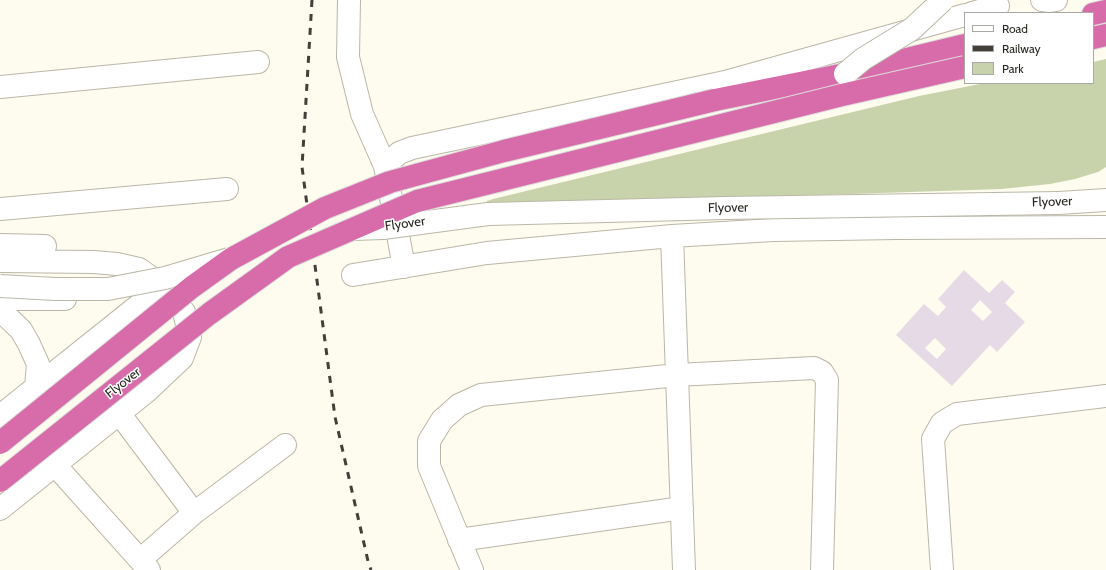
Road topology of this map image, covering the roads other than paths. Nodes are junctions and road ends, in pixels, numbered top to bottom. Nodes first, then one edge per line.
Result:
1 (349, 0) edge
2 (943, 0) edge
3 (1042, 0) edge
4 (1056, 0) edge
5 (999, 6) edge
6 (1106, 11) edge
7 (976, 12) edge
8 (1094, 14) edge
9 (964, 15) edge
10 (1106, 35) edge
11 (1094, 38) edge
12 (1094, 38) edge
13 (1106, 41) edge
14 (964, 45) edge
15 (258, 62) dead end
16 (964, 67) edge
17 (845, 74) junction
18 (0, 87) edge
19 (385, 166) junction
20 (227, 189) dead end
21 (1106, 200) edge
22 (0, 209) edge
23 (1106, 227) edge
24 (352, 229) junction
25 (672, 236) junction
26 (0, 245) edge
27 (231, 259) junction
28 (0, 261) edge
29 (122, 265) junction
30 (404, 267) junction
31 (353, 275) dead end
32 (0, 286) edge
33 (163, 286) junction
34 (0, 299) edge
35 (0, 310) edge
36 (677, 375) junction
37 (36, 387) junction
38 (1106, 396) edge
39 (119, 413) junction
40 (0, 416) edge
41 (0, 443) edge
42 (286, 445) dead end
43 (56, 465) junction
44 (0, 481) edge
45 (682, 508) junction
46 (0, 509) edge
47 (194, 513) junction
48 (459, 540) junction
49 (145, 565) edge
50 (472, 570) edge
51 (684, 570) edge
52 (822, 570) edge
53 (942, 570) edge

1 - 19 street
2 - 17 street, bridge
3 - 4 street
5 - 7 street
6 - 8 highway
9 - 19 street
10 - 11 highway
12 - 13 street
14 - 17 highway
15 - 18 street
16 - 24 highway, Flyover, bridge
17 - 27 highway, bridge
19 - 30 street
20 - 22 street
21 - 24 street, Flyover, bridge
23 - 25 street
24 - 44 highway, Flyover, bridge
25 - 30 street
25 - 36 street
26 - 29 street
27 - 32 street, bridge
27 - 41 highway, bridge
28 - 29 street
29 - 33 street
30 - 31 street
33 - 34 street
33 - 37 street
33 - 39 street
35 - 37 street
36 - 45 street
36 - 48 street
36 - 52 street
37 - 40 street
38 - 53 street
39 - 43 street
39 - 47 street
42 - 47 street
43 - 46 street
43 - 49 street
45 - 48 street
45 - 51 street
47 - 49 street
48 - 50 street

